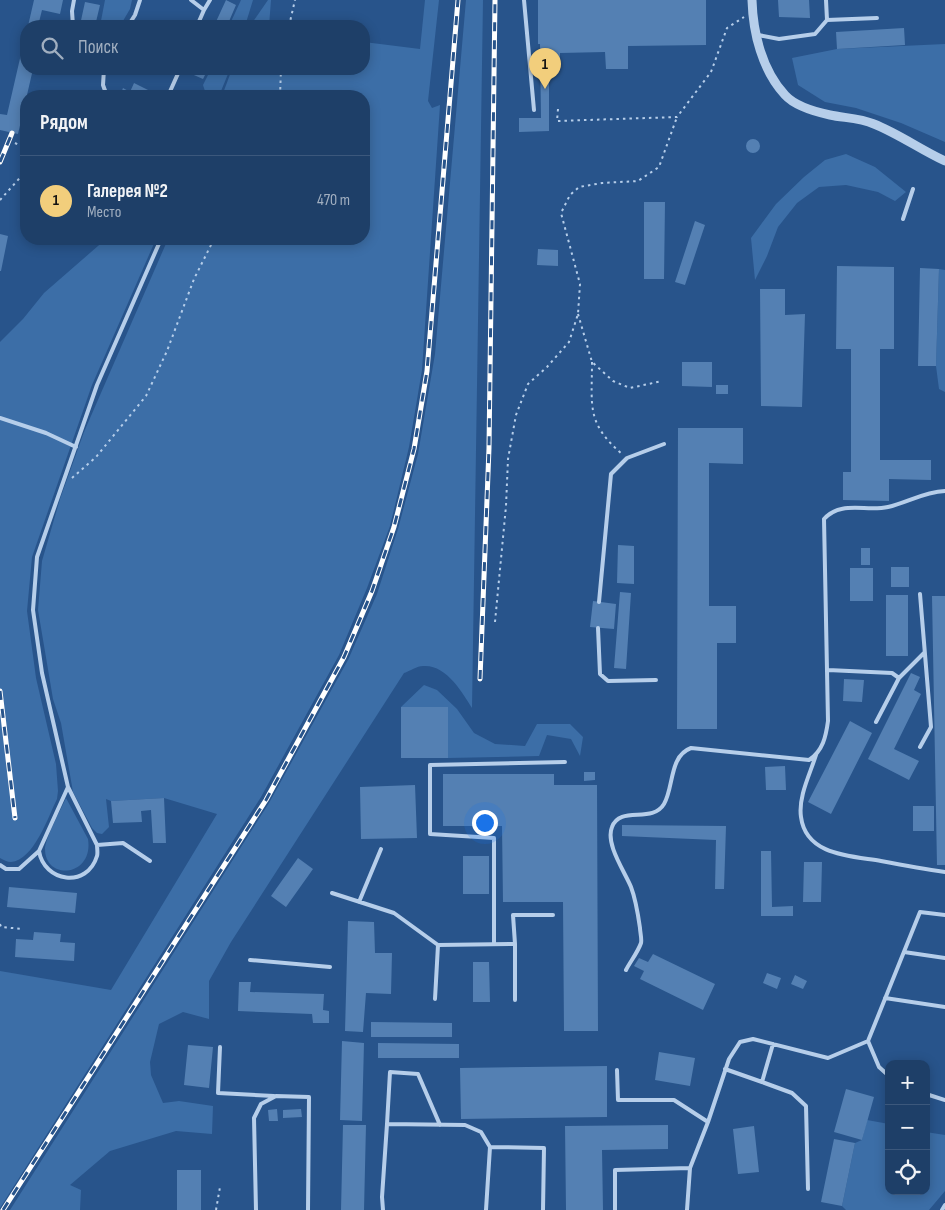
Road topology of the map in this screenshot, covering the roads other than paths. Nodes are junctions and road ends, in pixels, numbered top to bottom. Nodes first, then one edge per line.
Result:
1 (74, 0) edge
2 (140, 0) edge
3 (191, 0) edge
4 (210, 0) edge
5 (524, 0) edge
6 (752, 0) edge
7 (826, 0) edge
8 (204, 10) junction
9 (877, 18) dead end
10 (73, 20) edge
11 (132, 20) edge
12 (200, 20) edge
13 (827, 20) junction
14 (756, 34) junction
15 (104, 75) edge
16 (177, 75) edge
17 (105, 90) edge
18 (171, 90) edge
19 (534, 110) dead end
20 (945, 162) edge
21 (913, 189) dead end
22 (903, 219) dead end
23 (158, 245) edge
24 (0, 418) edge
25 (664, 444) dead end
26 (76, 447) junction
27 (945, 491) edge
28 (920, 594) dead end
29 (599, 602) dead end
30 (598, 628) dead end
31 (924, 653) junction
32 (828, 670) junction
33 (899, 678) junction
34 (656, 680) dead end
35 (876, 722) dead end
36 (920, 747) dead end
37 (816, 755) junction
38 (565, 762) dead end
39 (68, 787) junction
40 (97, 845) junction
41 (381, 849) dead end
42 (39, 851) junction
43 (150, 860) dead end
44 (0, 865) edge
45 (945, 872) edge
46 (332, 894) dead end
47 (359, 902) junction
48 (552, 915) dead end
49 (945, 915) edge
50 (494, 944) junction
51 (515, 944) junction
52 (438, 945) junction
53 (904, 952) junction
54 (945, 958) edge
55 (250, 960) dead end
56 (330, 967) dead end
57 (626, 970) dead end
58 (885, 998) junction
59 (435, 999) dead end
60 (515, 1000) dead end
61 (945, 1007) edge
62 (868, 1041) junction
63 (773, 1044) junction
64 (220, 1047) dead end
65 (725, 1069) junction
66 (617, 1070) dead end
67 (885, 1072) edge
68 (762, 1082) junction
69 (930, 1095) edge
70 (276, 1096) junction
71 (945, 1100) edge
72 (708, 1122) junction
73 (388, 1124) junction
74 (440, 1125) junction
75 (490, 1147) junction
76 (690, 1168) junction
77 (808, 1189) dead end
78 (945, 1206) edge
79 (256, 1210) edge
80 (308, 1210) edge
81 (383, 1210) edge
82 (486, 1210) edge
83 (543, 1210) edge
84 (615, 1210) edge
85 (688, 1210) edge
86 (942, 1210) edge

1 - 10 lane
2 - 11 lane
3 - 8 lane
4 - 8 lane
5 - 19 lane
6 - 14 street
7 - 13 lane
8 - 12 lane
9 - 13 lane
13 - 14 lane
14 - 20 street
15 - 17 lane
16 - 18 lane
21 - 22 lane
23 - 26 lane
24 - 26 lane
25 - 29 lane
26 - 39 lane
27 - 32 lane
28 - 31 lane
30 - 34 lane
31 - 33 lane
31 - 36 lane
32 - 33 lane
32 - 37 lane
33 - 35 lane
37 - 45 lane
37 - 57 lane
38 - 50 lane
39 - 40 lane
39 - 42 lane
40 - 42 lane
40 - 43 lane
41 - 47 lane
42 - 44 lane
46 - 47 lane
47 - 52 lane
48 - 51 lane
49 - 53 lane
50 - 51 lane
50 - 52 lane
51 - 60 lane
52 - 59 lane
53 - 54 lane
53 - 58 lane
55 - 56 lane
58 - 61 lane
58 - 62 lane
62 - 63 lane
62 - 67 lane
63 - 65 lane
63 - 68 lane
64 - 70 lane
65 - 68 lane
65 - 72 lane
66 - 72 lane
68 - 77 lane
69 - 71 lane
70 - 79 lane
70 - 80 lane
72 - 76 lane
73 - 74 lane
73 - 74 lane
73 - 81 lane
74 - 75 lane
75 - 82 lane
75 - 83 lane
76 - 84 lane
76 - 85 lane
78 - 86 lane

